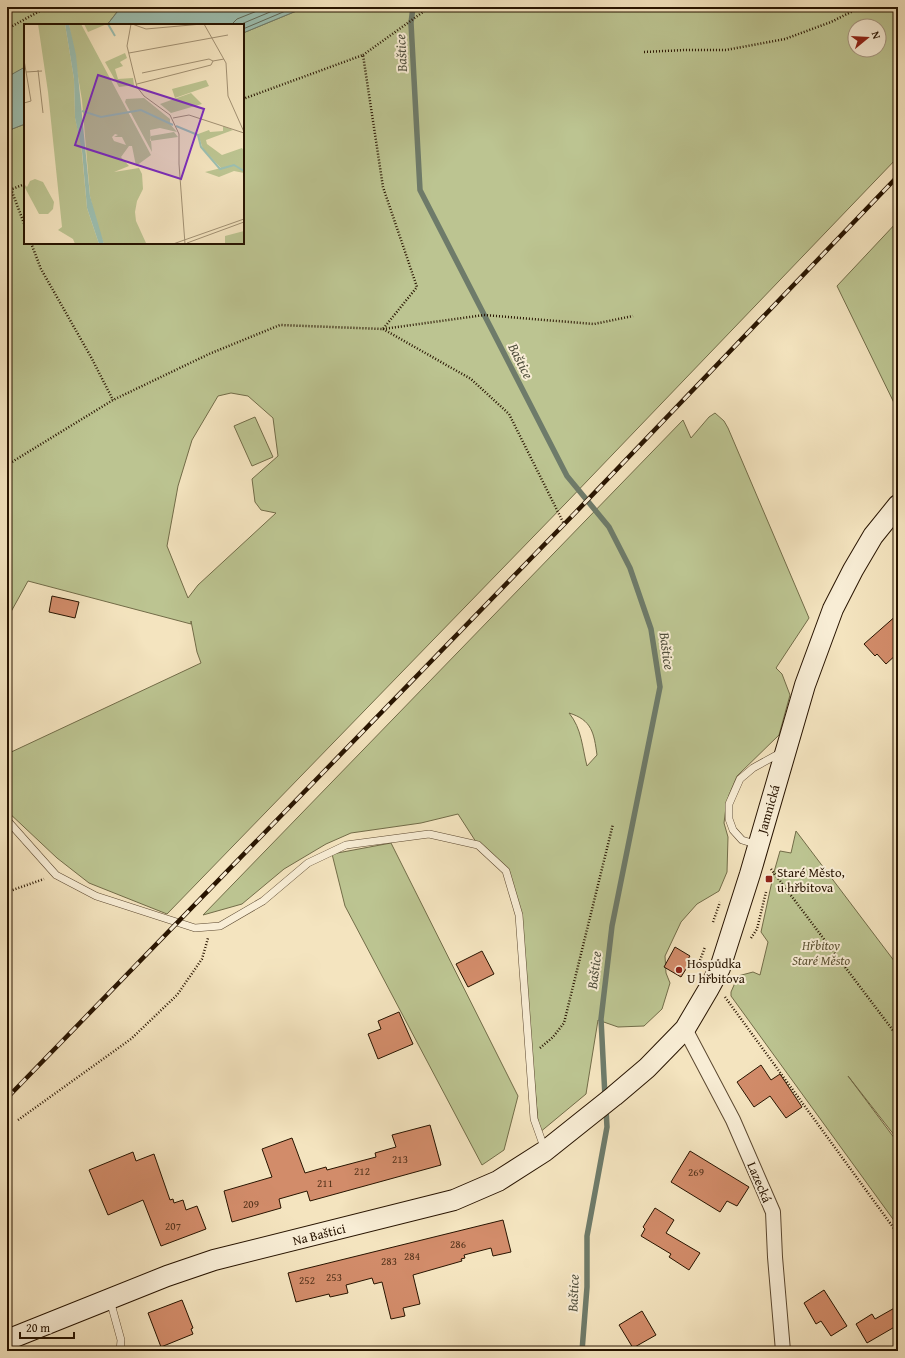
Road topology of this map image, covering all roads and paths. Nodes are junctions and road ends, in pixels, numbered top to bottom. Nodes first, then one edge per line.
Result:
1 (47, 7) edge
2 (430, 7) edge
3 (861, 7) edge
4 (7, 29) edge
5 (644, 52) dead end
6 (363, 55) junction
7 (244, 99) edge
8 (24, 184) edge
9 (11, 189) junction
10 (7, 191) edge
11 (24, 223) edge
12 (31, 244) edge
13 (633, 316) dead end
14 (383, 329) junction
15 (113, 400) junction
16 (7, 465) edge
17 (898, 505) edge
18 (564, 524) dead end
19 (785, 750) junction
20 (7, 820) edge
21 (613, 824) dead end
22 (758, 845) junction
23 (771, 869) dead end
24 (56, 875) junction
25 (7, 892) edge
26 (212, 926) junction
27 (706, 945) dead end
28 (699, 966) dead end
29 (714, 980) junction
30 (685, 1029) junction
31 (898, 1037) edge
32 (529, 1058) junction
33 (614, 1096) joint
34 (18, 1120) dead end
35 (545, 1151) junction
36 (898, 1234) edge
37 (110, 1298) junction
38 (7, 1340) edge
39 (120, 1351) edge
40 (783, 1351) edge

1 - 4 path
2 - 6 path
3 - 5 path
6 - 7 path
6 - 14 path
8 - 9 path
9 - 10 path
9 - 11 path
12 - 15 path
13 - 14 path
14 - 15 path
14 - 18 path
15 - 16 path
17 - 19 main road, Jamnická
19 - 22 main road, Jamnická
19 - 22 lane
20 - 24 lane
21 - 32 path
22 - 29 main road, Jamnická
23 - 31 path
24 - 25 path
24 - 26 lane
26 - 32 lane
26 - 34 path
27 - 28 path
29 - 30 main road, Jamnická
29 - 36 path
30 - 33 main road, Jamnická
30 - 40 street, Lazecká
32 - 35 lane
33 - 35 main road, Na Baštici
35 - 37 main road, Na Baštici
37 - 38 main road, Na Baštici
37 - 39 lane

